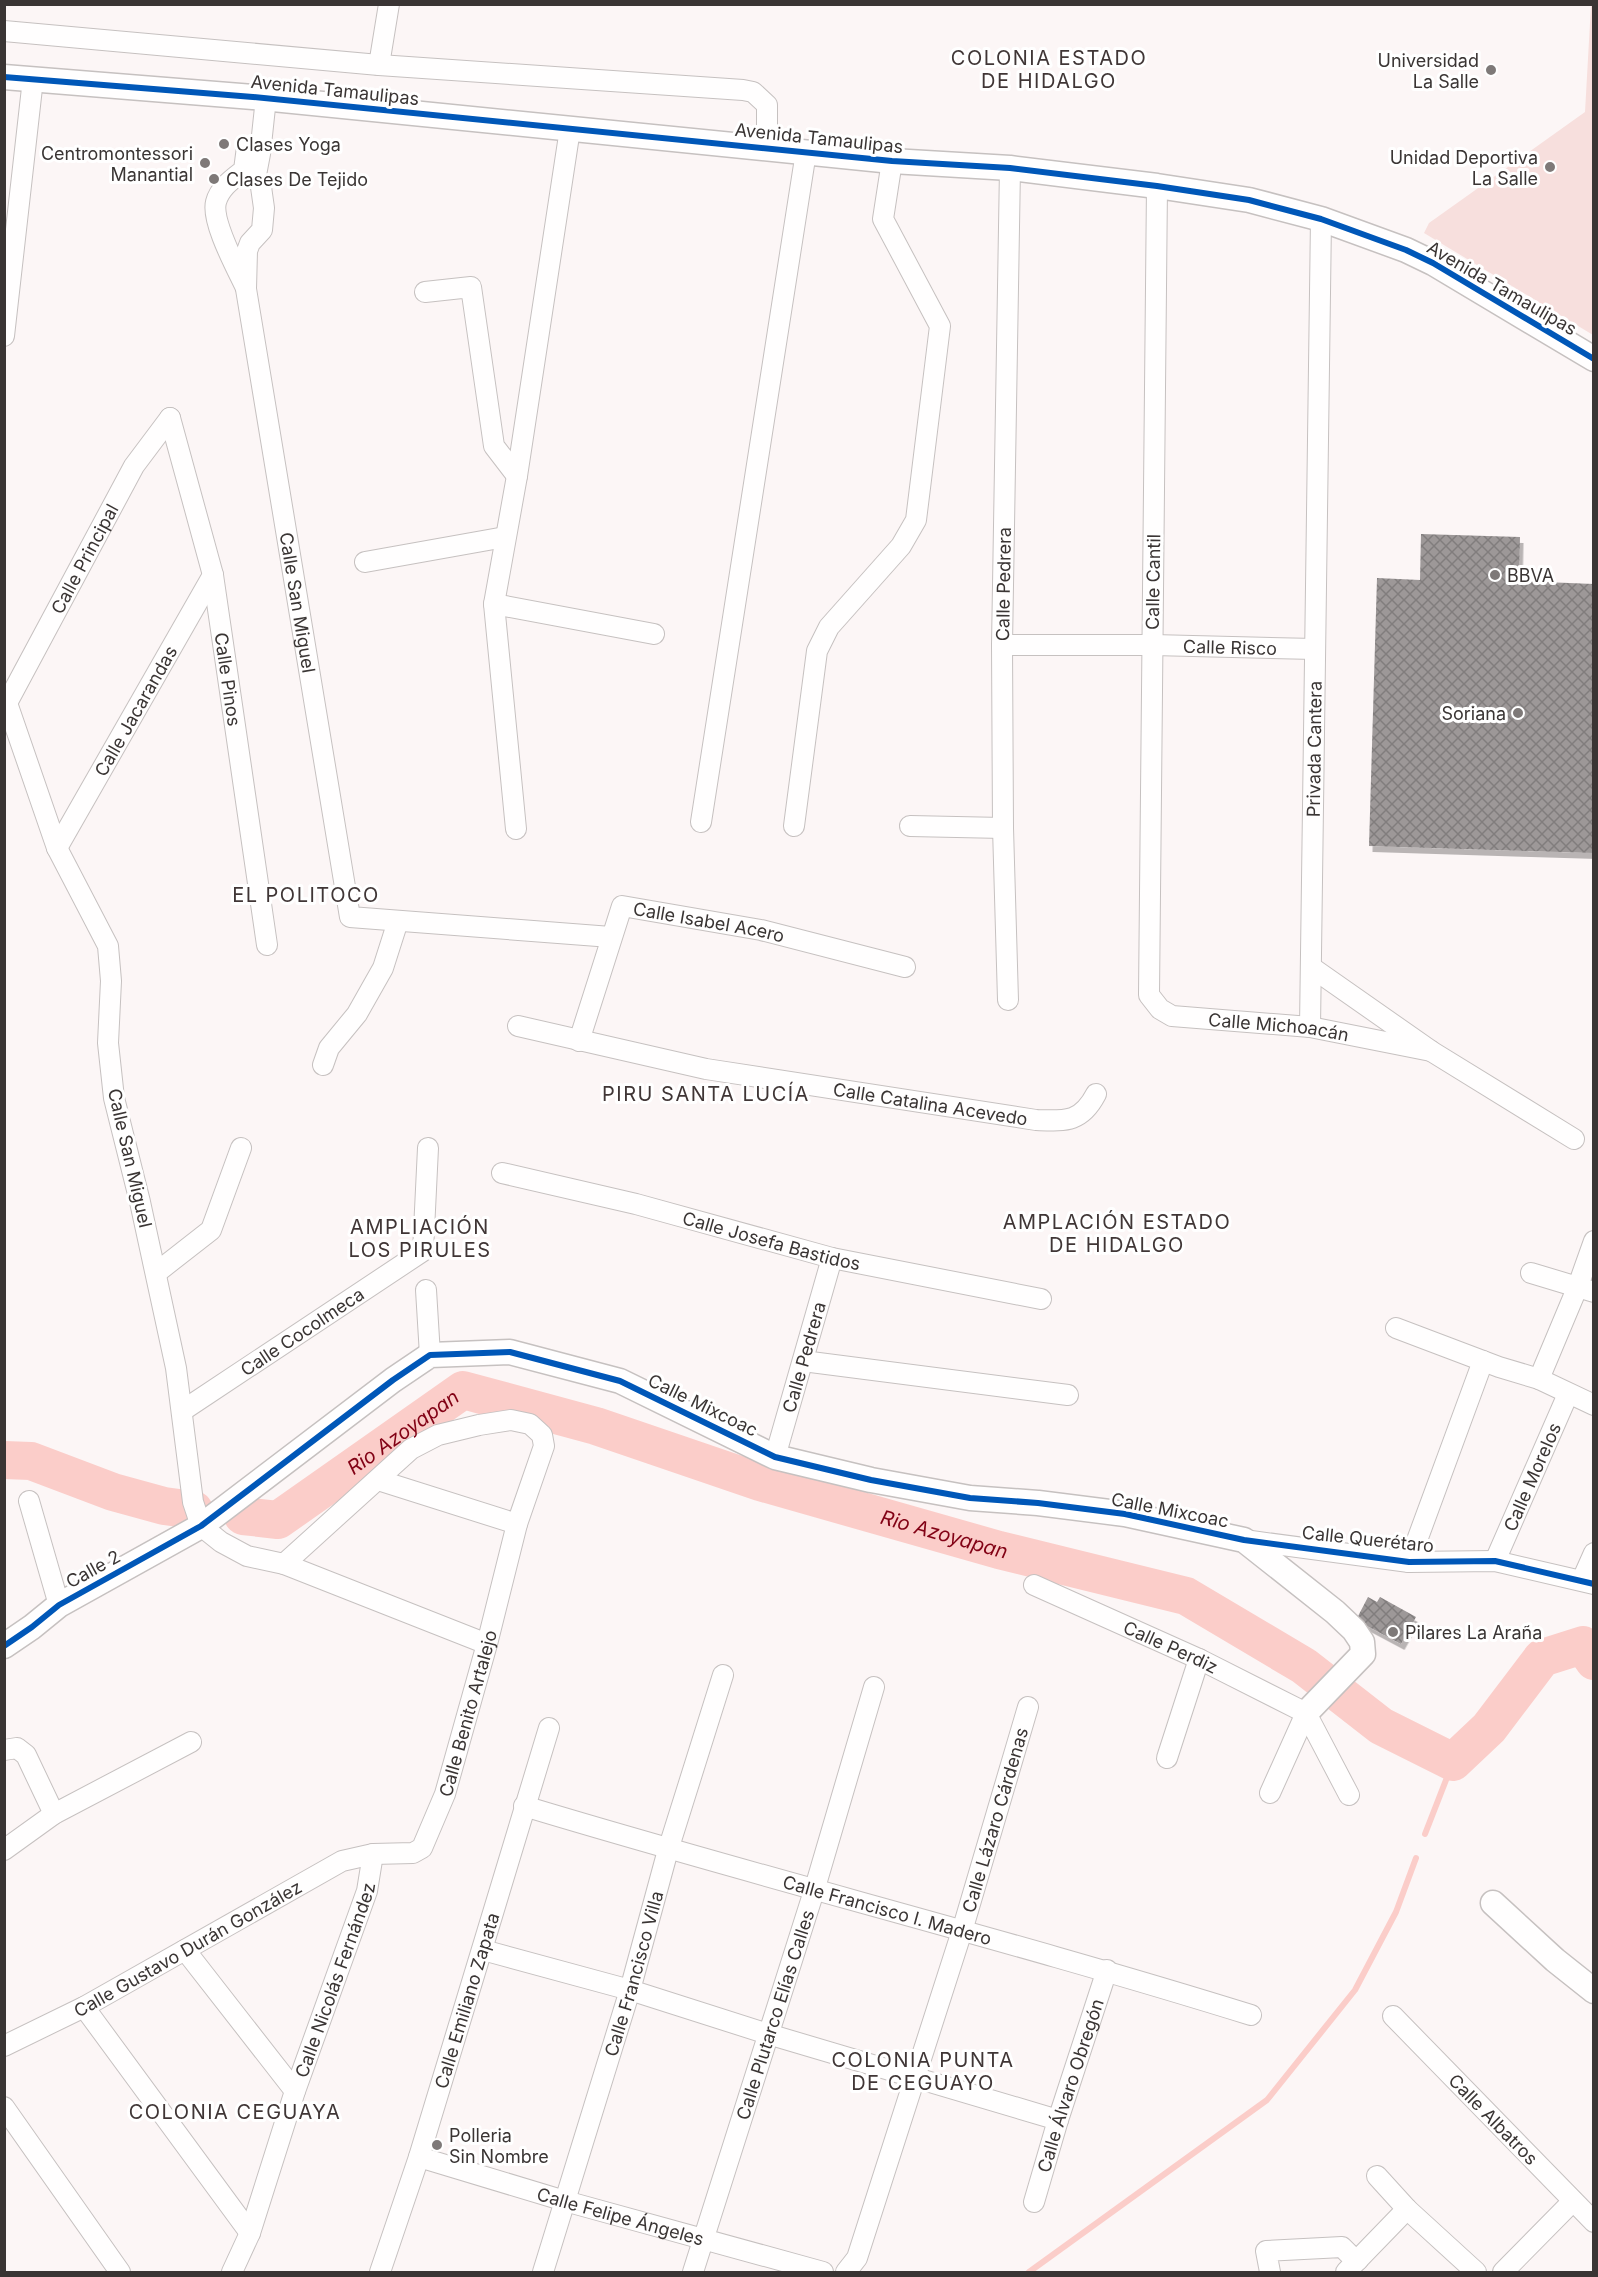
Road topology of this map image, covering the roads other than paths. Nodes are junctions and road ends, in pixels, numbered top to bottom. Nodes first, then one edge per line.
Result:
1 (389, 4) edge
2 (4, 31) edge
3 (379, 65) junction
4 (4, 77) edge
5 (33, 79) junction
6 (260, 98) junction
7 (570, 129) junction
8 (766, 148) junction
9 (806, 152) junction
10 (892, 161) junction
11 (1010, 168) junction
12 (250, 172) junction
13 (1157, 186) junction
14 (1321, 219) junction
15 (221, 235) junction
16 (250, 243) junction
17 (246, 289) junction
18 (425, 292) dead end
19 (4, 336) edge
20 (1593, 359) edge
21 (170, 418) joint
22 (517, 476) junction
23 (505, 537) junction
24 (365, 562) dead end
25 (213, 575) junction
26 (494, 604) junction
27 (654, 634) dead end
28 (1002, 645) junction
29 (1153, 645) junction
30 (1315, 649) junction
31 (7, 703) joint
32 (701, 822) dead end
33 (794, 826) dead end
34 (910, 826) dead end
35 (1003, 828) junction
36 (516, 829) dead end
37 (57, 848) junction
38 (350, 916) joint
39 (398, 921) junction
40 (611, 937) junction
41 (267, 945) dead end
42 (905, 967) dead end
43 (1311, 967) junction
44 (1148, 978) joint
45 (1008, 1000) dead end
46 (518, 1026) dead end
47 (1310, 1027) junction
48 (579, 1041) junction
49 (1431, 1051) junction
50 (323, 1065) dead end
51 (1096, 1094) dead end
52 (1574, 1139) dead end
53 (241, 1148) dead end
54 (428, 1148) dead end
55 (502, 1173) dead end
56 (1593, 1241) edge
57 (832, 1258) junction
58 (1531, 1273) dead end
59 (156, 1274) junction
60 (1586, 1289) edge
61 (426, 1290) dead end
62 (1041, 1299) dead end
63 (1396, 1328) dead end
64 (430, 1355) junction
65 (803, 1361) junction
66 (1484, 1361) junction
67 (1539, 1380) junction
68 (1568, 1394) junction
69 (1068, 1395) dead end
70 (1593, 1405) edge
71 (182, 1412) junction
72 (775, 1457) junction
73 (378, 1480) junction
74 (28, 1501) dead end
75 (517, 1524) junction
76 (201, 1526) junction
77 (1244, 1540) junction
78 (1593, 1553) edge
79 (1495, 1561) junction
80 (1409, 1562) junction
81 (284, 1564) junction
82 (1588, 1582) edge
83 (1034, 1585) dead end
84 (59, 1605) junction
85 (487, 1644) junction
86 (4, 1646) edge
87 (1199, 1659) junction
88 (723, 1675) dead end
89 (874, 1687) dead end
90 (1028, 1707) dead end
91 (1305, 1713) junction
92 (549, 1728) dead end
93 (191, 1742) dead end
94 (11, 1749) edge
95 (1167, 1758) dead end
96 (1270, 1793) dead end
97 (1349, 1795) dead end
98 (524, 1806) junction
99 (54, 1814) junction
100 (4, 1850) edge
101 (668, 1850) junction
102 (373, 1854) junction
103 (814, 1891) junction
104 (1493, 1903) dead end
105 (962, 1931) junction
106 (185, 1950) junction
107 (483, 1950) junction
108 (1107, 1970) junction
109 (630, 1989) junction
110 (1593, 1991) edge
111 (84, 2007) junction
112 (1251, 2015) dead end
113 (1393, 2016) dead end
114 (768, 2034) junction
115 (4, 2046) edge
116 (916, 2078) junction
117 (295, 2091) junction
118 (4, 2107) edge
119 (1058, 2120) junction
120 (419, 2157) junction
121 (1377, 2176) dead end
122 (565, 2201) junction
123 (1573, 2201) junction
124 (1034, 2202) dead end
125 (1407, 2209) junction
126 (1593, 2222) edge
127 (250, 2233) junction
128 (704, 2239) junction
129 (1352, 2266) edge
130 (120, 2272) edge
131 (232, 2272) edge
132 (380, 2272) edge
133 (543, 2272) edge
134 (693, 2272) edge
135 (823, 2272) edge
136 (846, 2272) edge
137 (1270, 2272) edge
138 (1476, 2272) edge
139 (1503, 2272) edge

1 - 3 street
2 - 3 street
3 - 8 street
4 - 5 street, Avenida Tamaulipas
5 - 6 street, Avenida Tamaulipas
5 - 19 street
6 - 7 street, Avenida Tamaulipas
6 - 12 street, Calle San Miguel
7 - 8 street, Avenida Tamaulipas
7 - 22 street
8 - 9 street, Avenida Tamaulipas
9 - 10 street, Avenida Tamaulipas
9 - 32 street
10 - 11 street, Avenida Tamaulipas
10 - 33 street
11 - 13 street, Avenida Tamaulipas
11 - 28 street, Calle Pedrera
12 - 15 street, Calle San Miguel
12 - 16 street, Calle San Miguel
13 - 14 street, Avenida Tamaulipas
13 - 29 street, Calle Cantil
14 - 20 street, Avenida Tamaulipas
14 - 30 street, Privada Cantera
15 - 16 street
15 - 17 street, Calle San Miguel
16 - 17 street, Calle San Miguel
17 - 38 street, Calle San Miguel
18 - 22 street
21 - 25 street, Calle Pinos
21 - 31 street, Calle Principal
22 - 23 street
23 - 24 street
23 - 26 street
25 - 37 street, Calle Jacarandas
25 - 41 street, Calle Pinos
26 - 27 street
26 - 36 street
28 - 29 street, Calle Risco
28 - 35 street, Calle Pedrera
29 - 30 street, Calle Risco
29 - 44 street, Calle Cantil
30 - 43 street, Privada Cantera
31 - 37 street, Calle San Miguel
34 - 35 street
35 - 45 street, Calle Pedrera
37 - 59 street, Calle San Miguel
38 - 39 street, Calle Isabel Acero
39 - 40 street, Calle Isabel Acero
39 - 50 street
40 - 42 street, Calle Isabel Acero
40 - 48 street
43 - 47 street, Privada Cantera
43 - 49 street
44 - 47 street, Calle Michoacán
46 - 48 street, Calle Catalina Acevedo
47 - 49 street, Calle Michoacán
48 - 51 street, Calle Catalina Acevedo
49 - 52 street
53 - 59 street
54 - 71 street, Calle Cocolmeca
55 - 57 street, Calle Josefa Bastidos
56 - 60 street
57 - 62 street, Calle Josefa Bastidos
57 - 65 street, Calle Pedrera
58 - 60 street
59 - 71 street, Calle San Miguel
60 - 67 street
61 - 64 street
63 - 66 street
64 - 72 street, Calle Mixcoac
64 - 76 street
65 - 69 street
65 - 72 street, Calle Pedrera
66 - 67 street
66 - 80 street, Calle Querétaro
67 - 68 street
68 - 70 street
68 - 79 street, Calle Morelos
71 - 76 street, Calle San Miguel
72 - 77 street, Calle Mixcoac
73 - 75 street
73 - 75 street, Calle Benito Artalejo
73 - 81 street
74 - 84 street
75 - 85 street, Calle Benito Artalejo
76 - 81 street
76 - 84 street, Calle 2
77 - 80 street, Calle Querétaro
77 - 91 street
78 - 82 street
79 - 80 street, Calle Querétaro
79 - 82 street, Calle Querétaro
81 - 85 street
83 - 87 street, Calle Perdiz
84 - 86 street, Calle 2
85 - 102 street, Calle Benito Artalejo
87 - 91 street, Calle Perdiz
87 - 95 street
88 - 101 street, Calle Francisco Villa
89 - 103 street, Calle Plutarco Elías Calles
90 - 105 street, Calle Lázaro Cárdenas
91 - 96 street
91 - 97 street
92 - 98 street, Calle Emiliano Zapata
93 - 99 street
94 - 99 street
98 - 101 street, Calle Francisco I. Madero
98 - 107 street, Calle Emiliano Zapata
99 - 100 street
101 - 103 street, Calle Francisco I. Madero
101 - 109 street, Calle Francisco Villa
102 - 106 street, Calle Gustavo Durán González
102 - 117 street, Calle Nicolás Fernández
103 - 105 street, Calle Francisco I. Madero
103 - 114 street, Calle Plutarco Elías Calles
104 - 110 street
105 - 108 street, Calle Francisco I. Madero
105 - 116 street, Calle Lázaro Cárdenas
106 - 111 street, Calle Gustavo Durán González
106 - 117 street
107 - 109 street
107 - 120 street, Calle Emiliano Zapata
108 - 112 street, Calle Francisco I. Madero
108 - 119 street, Calle Álvaro Obregón
109 - 114 street
109 - 122 street, Calle Francisco Villa
111 - 115 street, Calle Gustavo Durán González
111 - 127 street
113 - 123 street, Calle Albatros
114 - 116 street
114 - 128 street, Calle Plutarco Elías Calles
116 - 119 street
116 - 136 street, Calle Lázaro Cárdenas
117 - 127 street, Calle Nicolás Fernández
118 - 130 street
119 - 124 street, Calle Álvaro Obregón
120 - 122 street, Calle Felipe Ángeles
120 - 132 street, Calle Emiliano Zapata
121 - 125 street
122 - 128 street, Calle Felipe Ángeles
122 - 133 street, Calle Francisco Villa
123 - 126 street, Calle Albatros
123 - 139 street
125 - 129 street
125 - 138 street
127 - 131 street, Calle Nicolás Fernández
128 - 134 street, Calle Plutarco Elías Calles
128 - 135 street, Calle Felipe Ángeles
129 - 137 street

